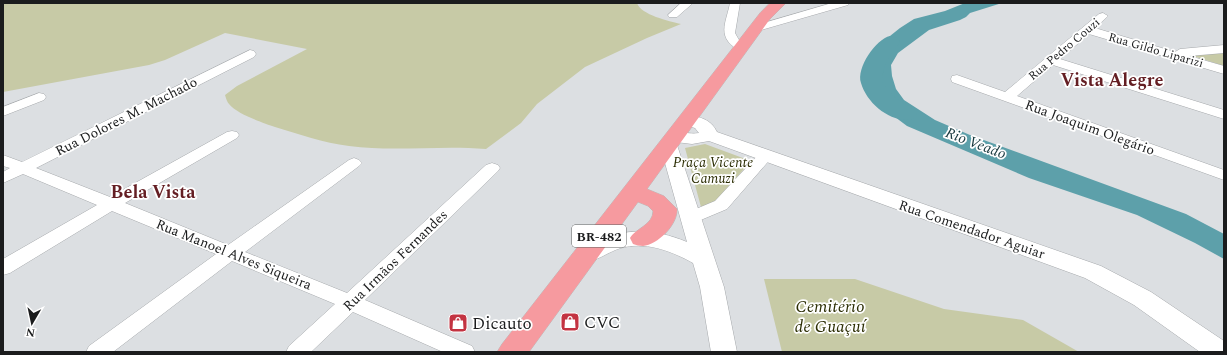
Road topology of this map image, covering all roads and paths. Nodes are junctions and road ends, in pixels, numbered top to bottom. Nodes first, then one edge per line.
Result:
1 (688, 3) edge
2 (734, 3) edge
3 (779, 3) edge
4 (844, 3) edge
5 (673, 15) dead end
6 (1103, 16) dead end
7 (758, 28) junction
8 (1088, 30) junction
9 (742, 47) junction
10 (1224, 50) edge
11 (250, 54) dead end
12 (1170, 54) junction
13 (1051, 60) junction
14 (1224, 70) edge
15 (957, 79) dead end
16 (39, 96) dead end
17 (1007, 97) junction
18 (3, 112) edge
19 (1224, 115) edge
20 (677, 133) junction
21 (232, 135) dead end
22 (765, 156) junction
23 (3, 160) edge
24 (354, 163) dead end
25 (22, 168) junction
26 (492, 168) dead end
27 (1224, 176) edge
28 (3, 178) edge
29 (634, 192) junction
30 (111, 204) junction
31 (690, 218) junction
32 (642, 238) junction
33 (230, 253) junction
34 (584, 255) junction
35 (702, 258) junction
36 (3, 268) edge
37 (350, 302) junction
38 (97, 352) edge
39 (298, 352) edge
40 (464, 352) edge
41 (512, 352) edge
42 (724, 352) edge
43 (1220, 352) edge

1 - 5 street
2 - 9 street
3 - 7 highway, BR-482
4 - 7 street
6 - 8 street, Rua Pedro Couzi
7 - 9 highway, BR-482
8 - 12 street, Rua Gildo Liparizi
8 - 13 street, Rua Pedro Couzi
9 - 20 highway, BR-482
10 - 12 street
11 - 25 street, Rua Dolores M. Machado
12 - 14 street, Rua Gildo Liparizi
13 - 17 street, Rua Pedro Couzi
13 - 19 street
15 - 17 street, Rua Joaquim Olegário
16 - 18 street
17 - 27 street, Rua Joaquim Olegário
20 - 22 street, Rua Comendador Aguiar
20 - 29 highway, BR-482
20 - 31 street
21 - 30 street
22 - 31 street
22 - 43 street, Rua Comendador Aguiar
23 - 25 street, Rua Manoel Alves Siqueira
24 - 33 street
25 - 28 street, Rua Dolores M. Machado
25 - 30 street, Rua Manoel Alves Siqueira
26 - 37 street, Rua Irmãos Fernandes
29 - 32 highway
29 - 34 highway, BR-482
30 - 33 street, Rua Manoel Alves Siqueira
30 - 36 street
31 - 35 street
32 - 34 street
32 - 35 street
33 - 37 street, Rua Manoel Alves Siqueira
33 - 38 street
34 - 41 highway, BR-482
35 - 42 street
37 - 39 street, Rua Irmãos Fernandes
37 - 40 street, Rua Manoel Alves Siqueira

